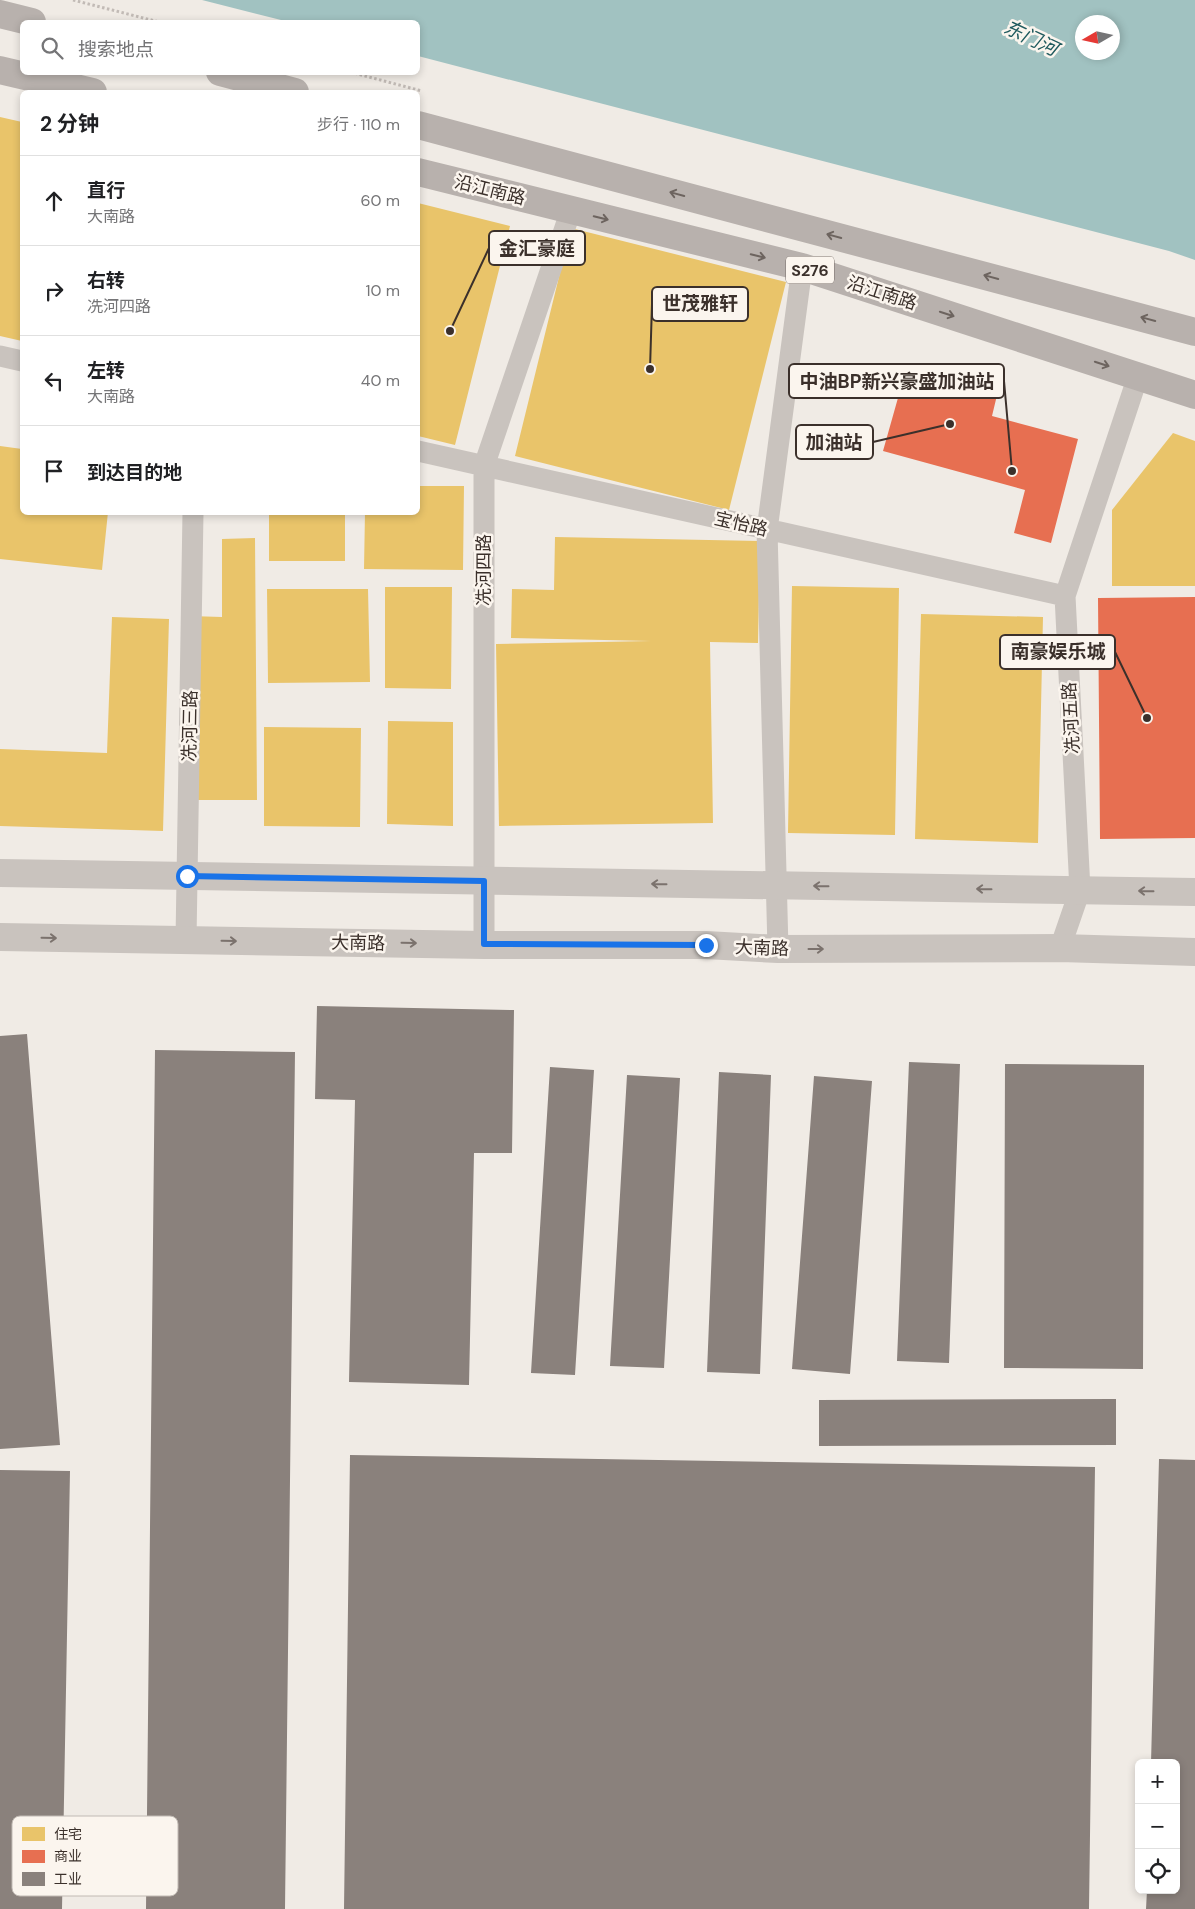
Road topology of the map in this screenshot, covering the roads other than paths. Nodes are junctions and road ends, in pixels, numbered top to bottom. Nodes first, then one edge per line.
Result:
1 (0, 14) edge
2 (24, 20) edge
3 (0, 70) edge
4 (20, 75) edge
5 (21, 75) edge
6 (231, 75) edge
7 (85, 90) edge
8 (288, 90) edge
9 (420, 126) edge
10 (420, 172) edge
11 (570, 210) junction
12 (802, 267) junction
13 (1195, 332) edge
14 (0, 356) edge
15 (20, 361) edge
16 (1138, 376) junction
17 (1195, 395) edge
18 (420, 451) edge
19 (484, 466) junction
20 (193, 515) edge
21 (767, 530) junction
22 (1065, 596) junction
23 (0, 873) edge
24 (187, 876) junction
25 (484, 881) junction
26 (777, 886) junction
27 (1080, 890) junction
28 (1195, 892) edge
29 (0, 937) edge
30 (186, 940) junction
31 (484, 944) junction
32 (1060, 948) junction
33 (778, 949) junction
34 (1195, 952) edge

1 - 2 main road
3 - 4 main road
5 - 7 main road
6 - 8 main road
13 -> 9 main road, S276
10 - 11 main road, 沿江南路 / S276
11 -> 12 main road, 沿江南路 / S276
11 - 19 lane, 冼河四路
12 -> 16 main road, 沿江南路 / S276
12 - 21 lane
14 - 15 lane
16 - 17 main road, 沿江南路 / S276
16 - 22 lane, 冼河五路
18 - 19 lane, 宝怡路
19 - 21 lane, 宝怡路
19 - 25 lane, 冼河四路
20 - 24 lane, 冼河三路
21 - 22 lane, 宝怡路
21 - 26 lane
22 - 27 lane, 冼河五路
23 - 24 street
24 - 25 street
24 - 30 lane, 冼河三路
26 -> 25 street
25 - 31 lane, 冼河四路
27 -> 26 street
26 - 33 lane
28 -> 27 street
27 - 32 lane, 冼河五路
29 -> 30 street, 大南路
30 -> 31 street, 大南路
31 - 33 street, 大南路
33 -> 32 street, 大南路
32 - 34 street, 大南路

